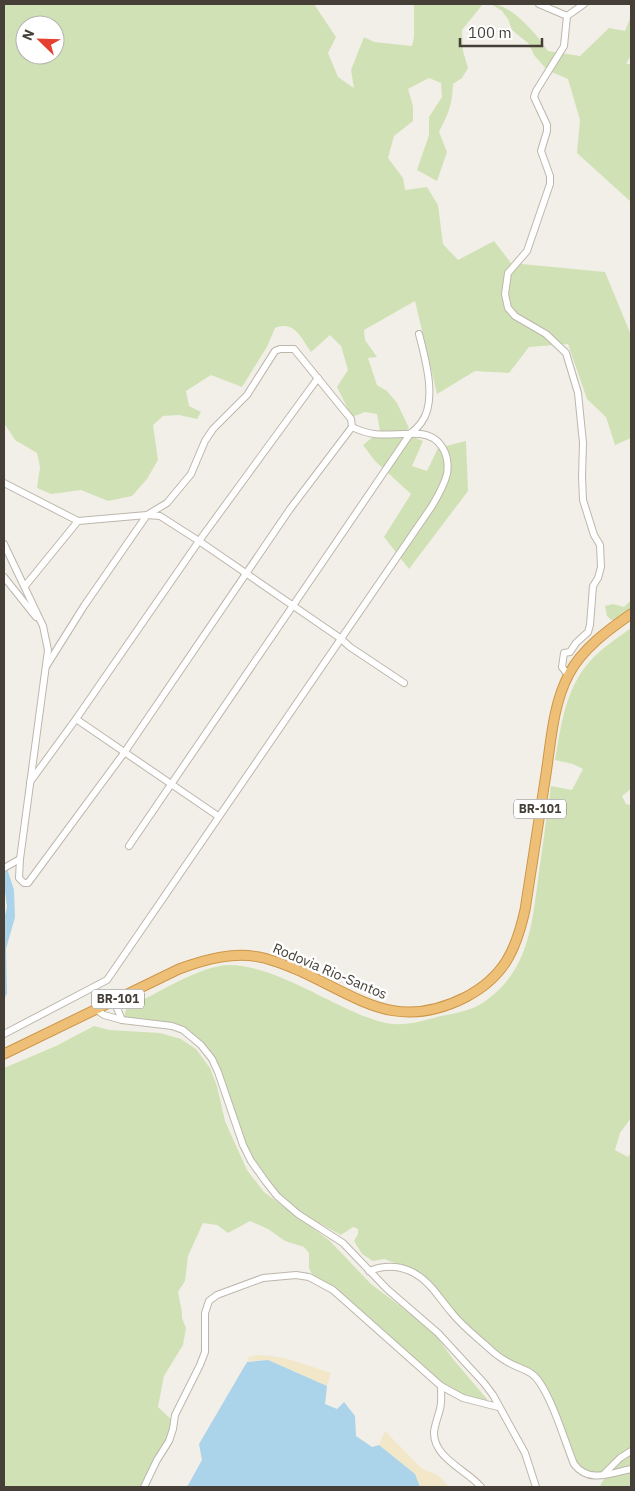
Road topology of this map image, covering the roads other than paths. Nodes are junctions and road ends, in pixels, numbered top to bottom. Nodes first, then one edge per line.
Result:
1 (539, 4) edge
2 (584, 4) edge
3 (567, 16) junction
4 (419, 334) dead end
5 (318, 378) junction
6 (352, 427) junction
7 (410, 434) junction
8 (4, 482) edge
9 (147, 515) junction
10 (78, 521) junction
11 (199, 541) junction
12 (4, 544) edge
13 (246, 574) junction
14 (4, 577) edge
15 (25, 586) junction
16 (292, 606) junction
17 (631, 614) edge
18 (43, 626) junction
19 (585, 635) junction
20 (340, 638) junction
21 (597, 641) junction
22 (47, 665) junction
23 (568, 675) junction
24 (404, 683) dead end
25 (76, 719) junction
26 (124, 753) junction
27 (30, 782) junction
28 (171, 785) junction
29 (218, 816) junction
30 (129, 846) dead end
31 (20, 858) junction
32 (6, 866) edge
33 (114, 1001) junction
34 (94, 1009) junction
35 (122, 1020) junction
36 (4, 1034) edge
37 (4, 1054) edge
38 (369, 1271) junction
39 (440, 1386) junction
40 (498, 1407) junction
41 (631, 1451) edge
42 (631, 1469) edge
43 (603, 1476) junction
44 (144, 1487) edge
45 (482, 1487) edge
46 (536, 1487) edge

1 - 3 street
2 - 3 street
3 - 19 street
4 - 7 street
5 - 6 street
5 - 9 street
5 - 11 street
6 - 7 street
6 - 13 street
7 - 16 street
7 - 20 street
8 - 10 street
9 - 10 street
9 - 11 street
9 - 22 street
10 - 15 street
11 - 13 street
11 - 25 street
12 - 15 street
13 - 16 street
13 - 26 street
14 - 18 street
15 - 18 street
16 - 20 street
16 - 28 street
17 - 21 highway, Rodovia Rio-Santos / BR-101
18 - 22 street
19 - 21 street
19 - 23 street
20 - 24 street
20 - 29 street
21 - 23 highway, Rodovia Rio-Santos / BR-101
22 - 27 street
23 - 33 highway, Rodovia Rio-Santos / BR-101
25 - 26 street
25 - 27 street
26 - 28 street
26 - 31 street
27 - 31 street
28 - 29 street
28 - 30 street
29 - 36 street
31 - 32 street
33 - 34 highway, Rodovia Rio-Santos / BR-101
33 - 35 street
34 - 35 street
34 - 37 highway, Rodovia Rio-Santos / BR-101
35 - 38 street
38 - 40 street
38 - 43 street
39 - 40 street
39 - 44 street
39 - 45 street
40 - 46 street
41 - 43 street
42 - 43 street

